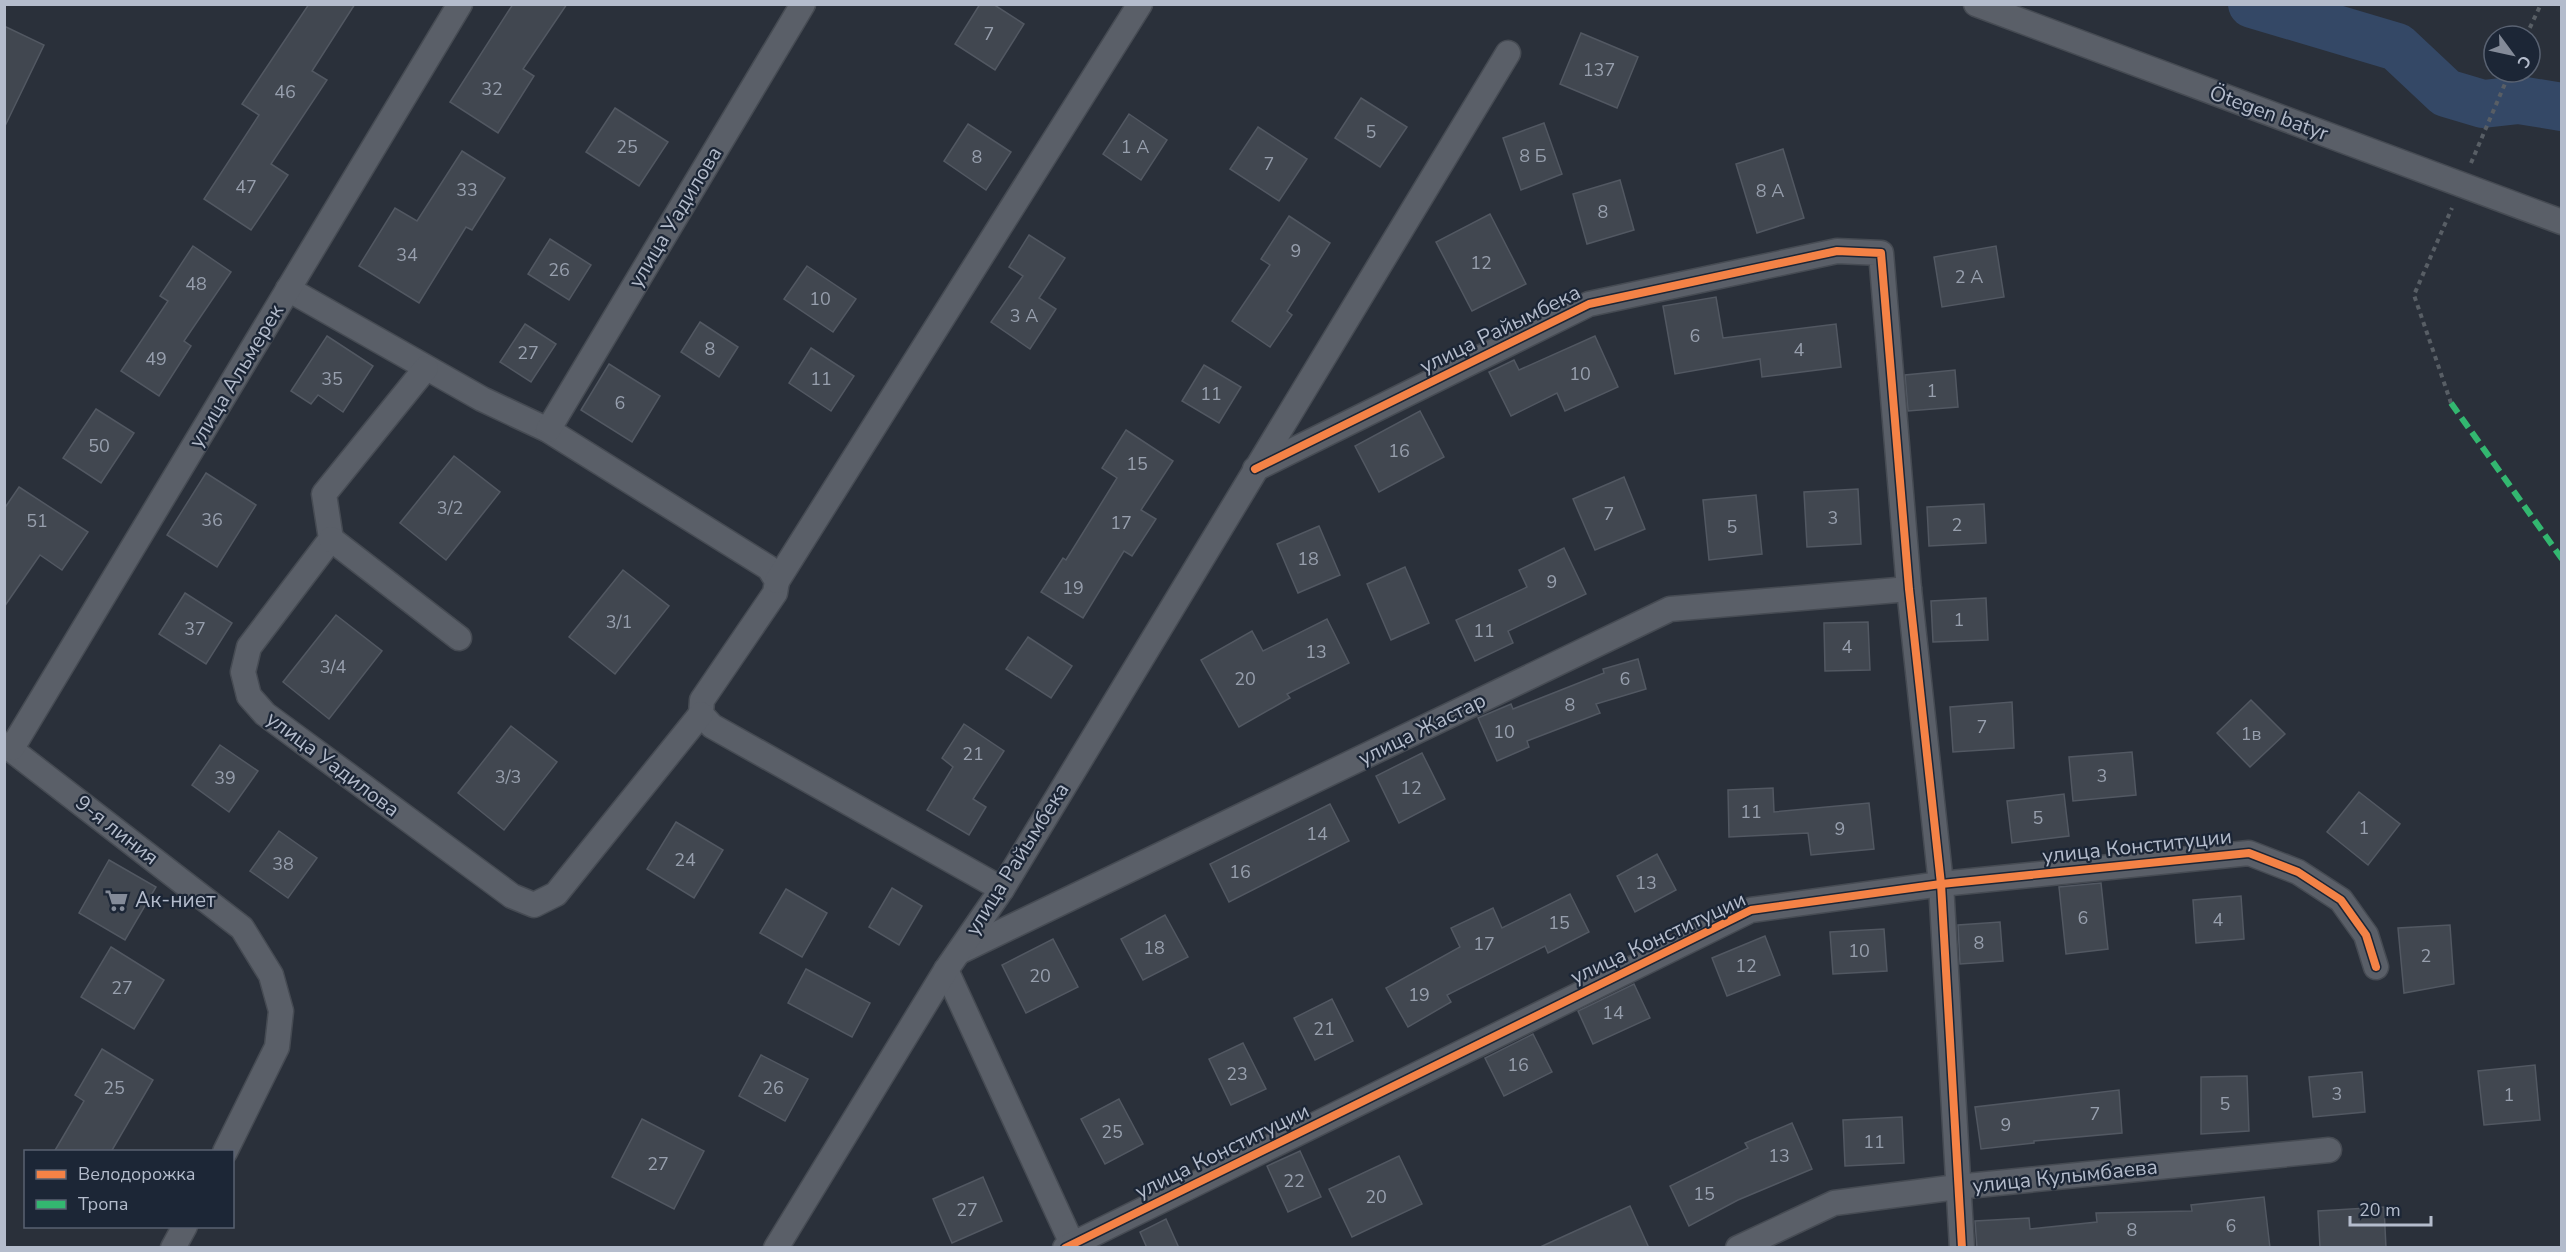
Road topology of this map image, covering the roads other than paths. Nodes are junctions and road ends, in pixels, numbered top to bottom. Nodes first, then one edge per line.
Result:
1 (460, 4) edge
2 (803, 4) edge
3 (1140, 4) edge
4 (1976, 4) edge
5 (1508, 52) dead end
6 (2562, 222) edge
7 (288, 289) junction
8 (426, 368) junction
9 (548, 430) junction
10 (1255, 469) junction
11 (331, 539) junction
12 (777, 581) junction
13 (1910, 589) junction
14 (459, 638) dead end
15 (701, 714) junction
16 (8, 746) edge
17 (1941, 884) junction
18 (1002, 889) junction
19 (952, 961) junction
20 (2376, 967) dead end
21 (226, 1150) edge
22 (2330, 1150) dead end
23 (1957, 1187) junction
24 (184, 1228) edge
25 (1070, 1246) edge
26 (173, 1248) edge
27 (776, 1248) edge
28 (1738, 1248) edge
29 (1962, 1248) edge

1 - 7 street, улица Альмерек
2 - 9 street, улица Уадилова
3 - 12 street, улица Уадилова
4 - 6 street, Ötegen batyr
5 - 10 street, улица Райымбека
7 - 8 street
7 - 16 street, улица Альмерек
8 - 9 street
8 - 11 street
9 - 12 street
10 - 13 street, улица Райымбека
10 - 18 street, улица Райымбека
11 - 14 street
11 - 15 street, улица Уадилова
12 - 15 street, улица Уадилова
13 - 17 street
13 - 19 street, улица Жастар
15 - 18 street
16 - 21 street, 9-я линия
17 - 20 street, улица Конституции
17 - 23 street
17 - 25 street, улица Конституции
18 - 19 street, улица Райымбека
19 - 25 street
19 - 27 street, улица Райымбека
22 - 23 street, улица Кулымбаева
23 - 28 street, улица Кулымбаева
23 - 29 street
24 - 26 street

